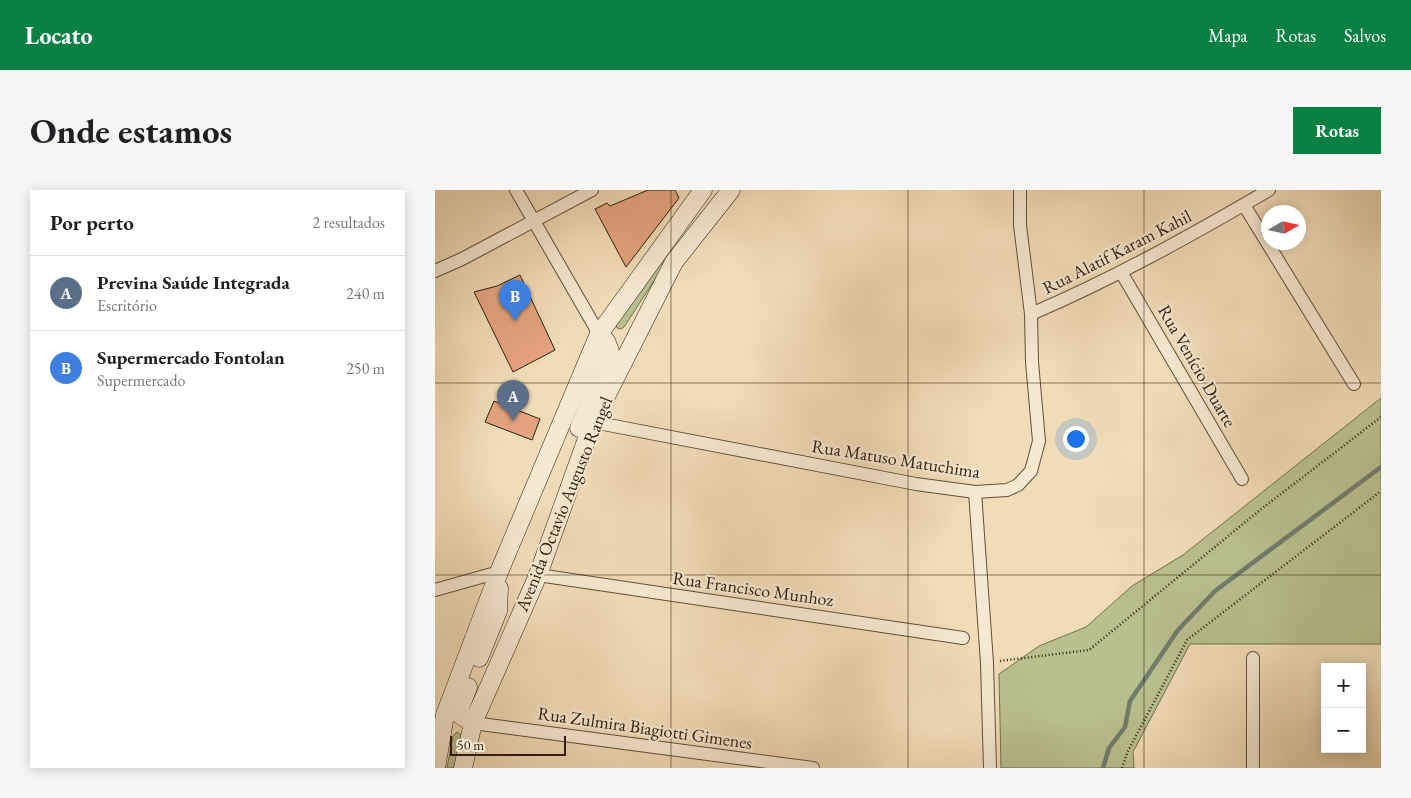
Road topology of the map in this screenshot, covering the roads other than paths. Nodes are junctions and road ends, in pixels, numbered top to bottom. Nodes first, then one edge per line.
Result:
1 (517, 190) edge
2 (592, 190) edge
3 (703, 190) edge
4 (709, 190) edge
5 (731, 190) edge
6 (1019, 190) edge
7 (1269, 190) edge
8 (1244, 205) junction
9 (534, 221) junction
10 (674, 262) junction
11 (435, 271) edge
12 (1121, 272) junction
13 (1031, 314) junction
14 (599, 334) junction
15 (1354, 384) dead end
16 (593, 422) junction
17 (573, 477) junction
18 (1242, 479) dead end
19 (975, 492) junction
20 (499, 572) junction
21 (538, 575) junction
22 (435, 590) edge
23 (963, 638) dead end
24 (1253, 658) dead end
25 (473, 723) junction
26 (436, 768) edge
27 (463, 768) edge
28 (813, 768) edge
29 (990, 768) edge
30 (1253, 768) edge

1 - 9 street
2 - 9 street
3 - 14 main road, Avenida Octavio Augusto Rangel
4 - 10 main road
5 - 10 main road, Avenida Octavio Augusto Rangel
6 - 13 street, Rua Matuso Matuchima
7 - 8 street, Rua Alatif Karam Kahil
8 - 12 street, Rua Alatif Karam Kahil
8 - 15 street
9 - 11 street
9 - 14 street
10 - 16 main road, Avenida Octavio Augusto Rangel
12 - 13 street, Rua Alatif Karam Kahil
12 - 18 street, Rua Venício Duarte
13 - 19 street, Rua Matuso Matuchima
14 - 17 main road
14 - 20 main road, Avenida Octavio Augusto Rangel
16 - 17 main road, Avenida Octavio Augusto Rangel
16 - 19 street, Rua Matuso Matuchima
17 - 21 main road, Avenida Octavio Augusto Rangel
19 - 29 street
20 - 22 street
20 - 25 main road, Avenida Octavio Augusto Rangel
20 - 26 main road, Avenida Octavio Augusto Rangel
21 - 23 street, Rua Francisco Munhoz
21 - 25 main road, Avenida Octavio Augusto Rangel
24 - 30 street
25 - 27 main road, Avenida Octavio Augusto Rangel
25 - 28 street, Rua Zulmira Biagiotti Gimenes

